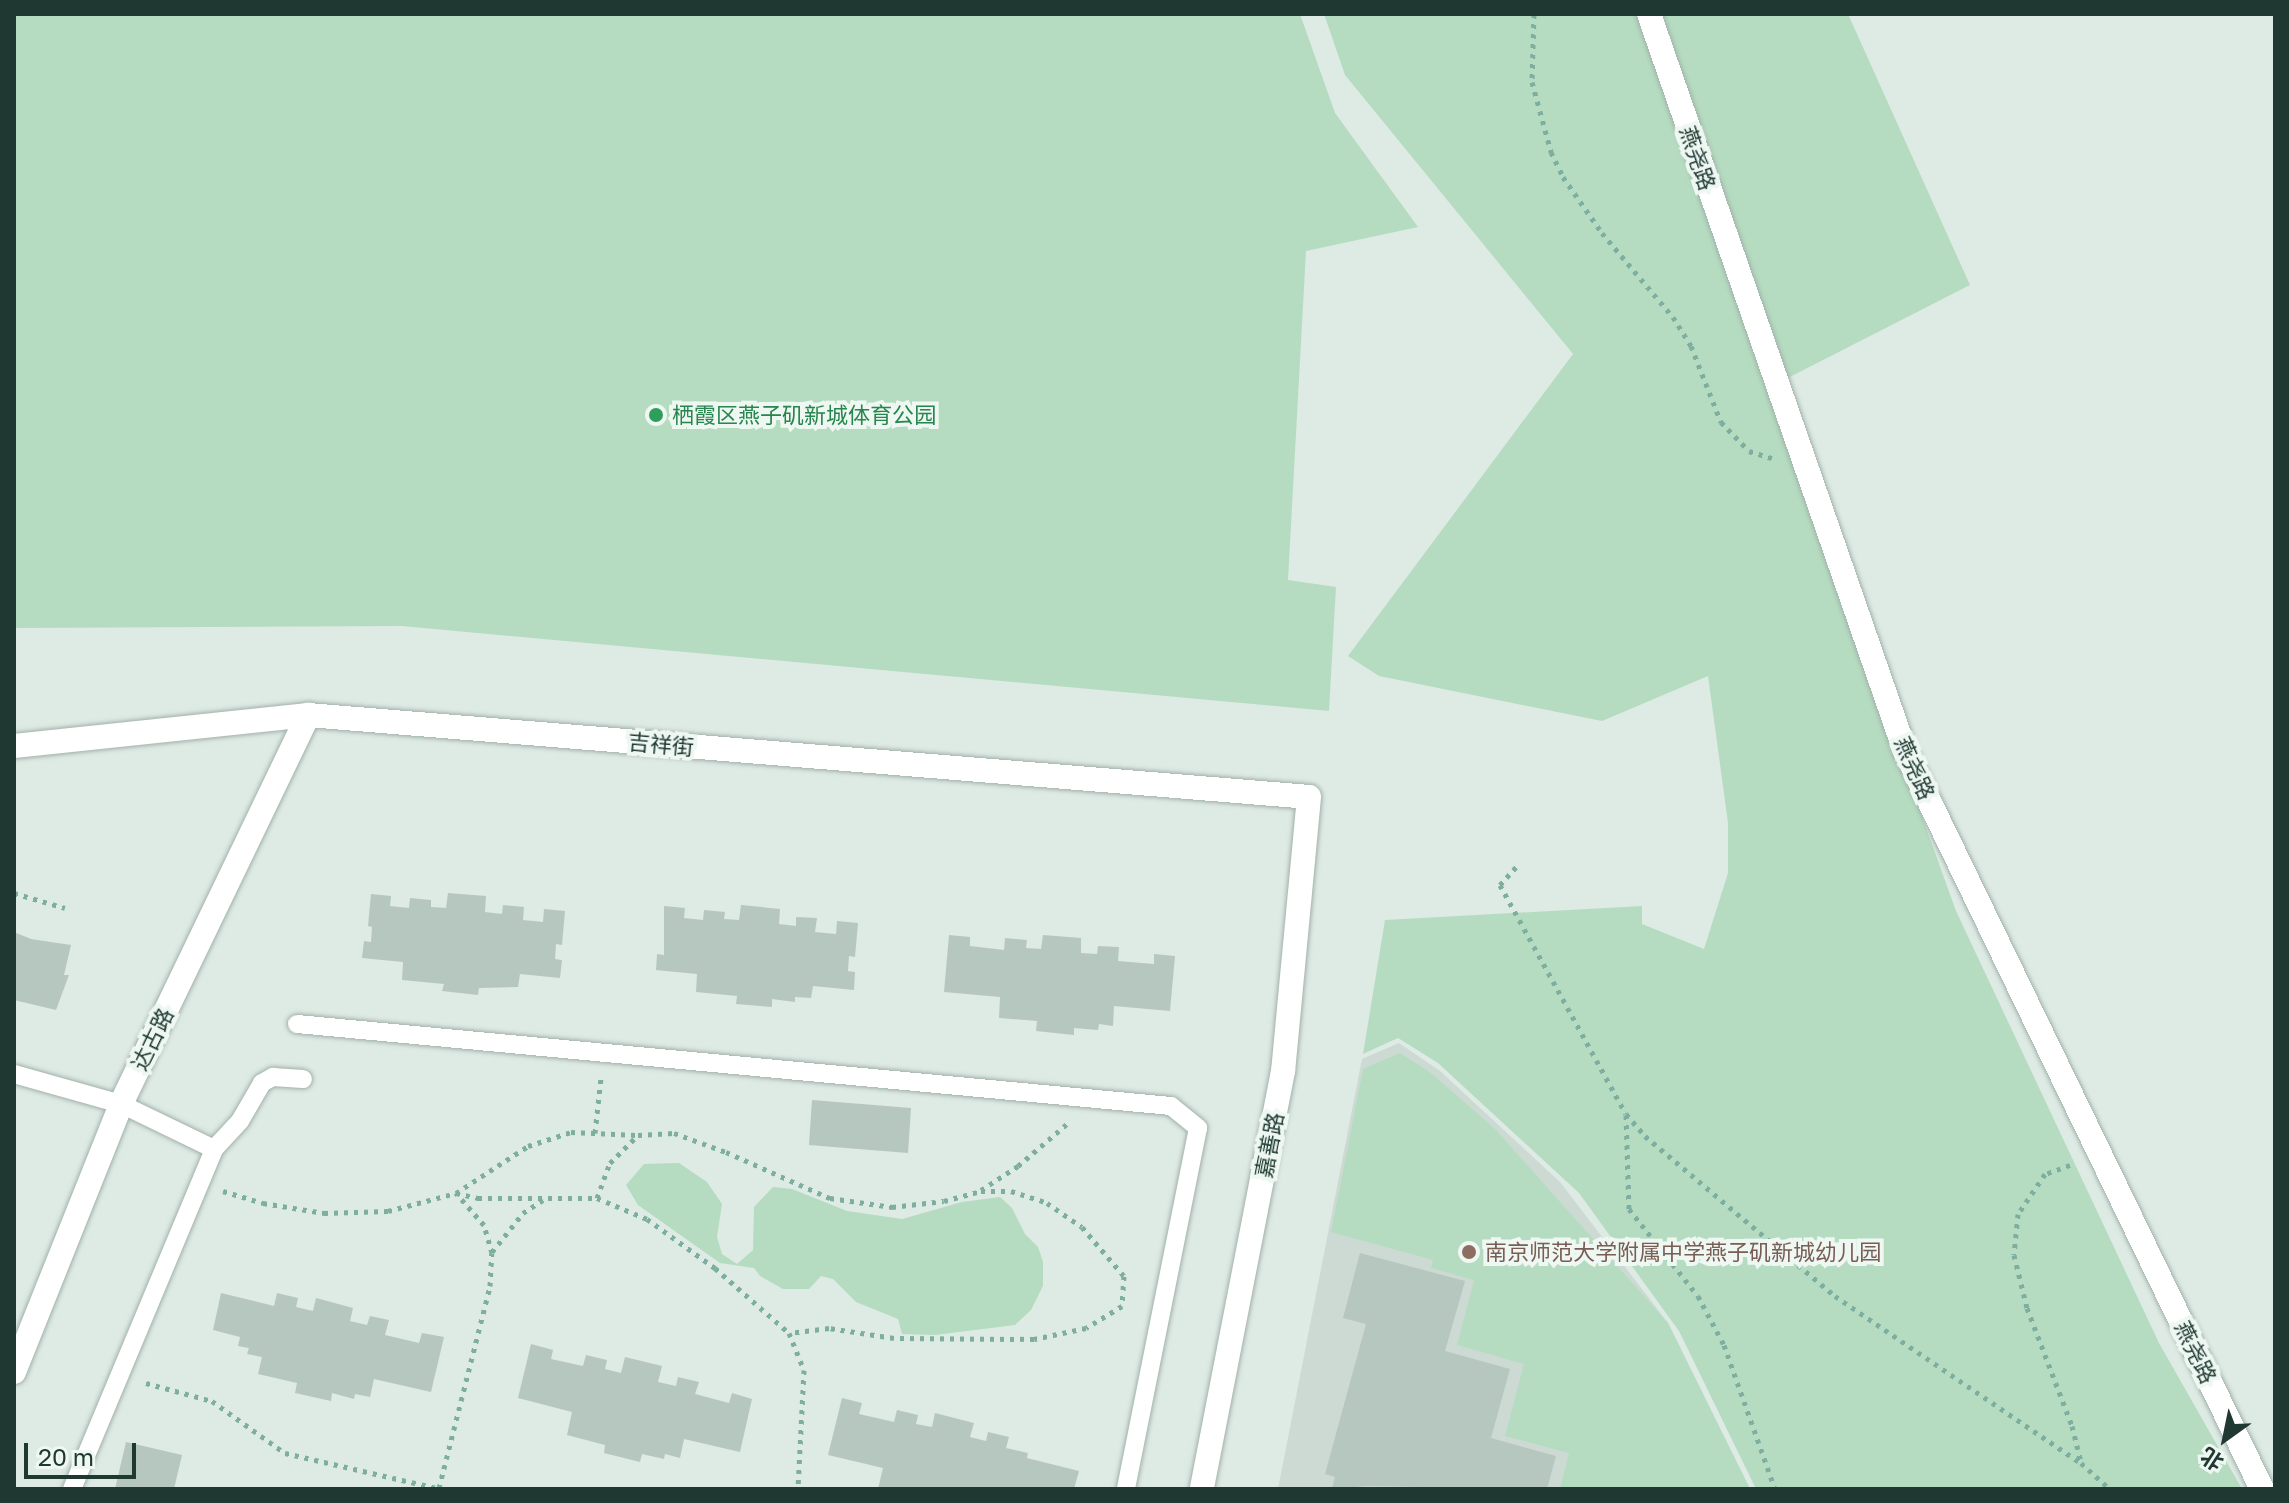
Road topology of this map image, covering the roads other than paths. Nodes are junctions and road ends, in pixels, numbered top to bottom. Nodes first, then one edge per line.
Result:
1 (1649, 14) edge
2 (308, 715) junction
3 (14, 746) edge
4 (1309, 797) joint
5 (297, 1024) dead end
6 (14, 1074) edge
7 (303, 1079) dead end
8 (121, 1104) junction
9 (214, 1149) junction
10 (14, 1372) edge
11 (72, 1489) edge
12 (1126, 1489) edge
13 (1202, 1489) edge
14 (2262, 1489) edge

1 - 14 street, 燕尧路
2 - 3 street, 吉祥街
2 - 4 street, 吉祥街
2 - 8 street, 达古路
4 - 13 street, 嘉善路
5 - 12 lane
6 - 8 lane
7 - 9 lane
8 - 9 lane
8 - 10 street, 达古路
9 - 11 lane

